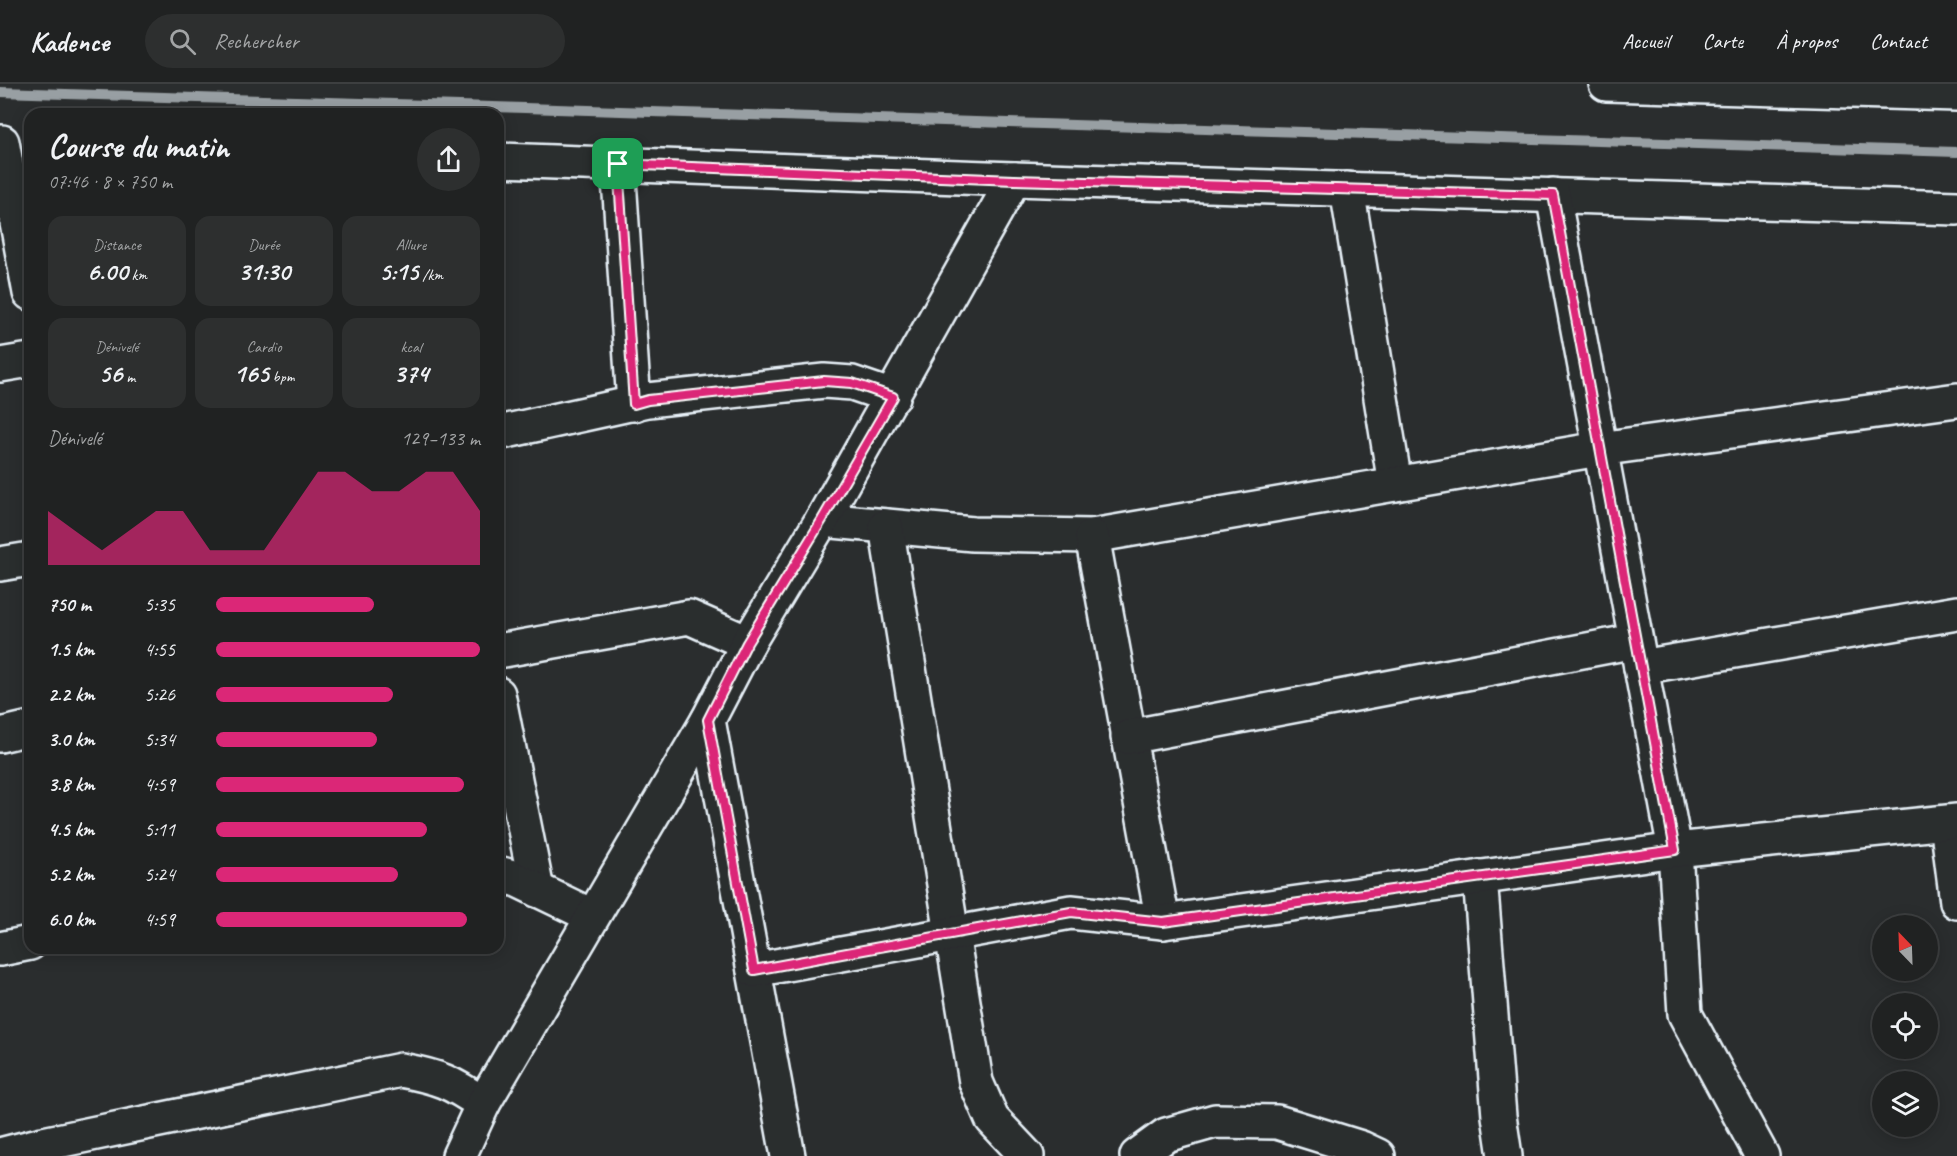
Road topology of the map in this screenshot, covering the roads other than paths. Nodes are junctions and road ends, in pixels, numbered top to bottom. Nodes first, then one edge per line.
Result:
1 (1606, 84) edge
2 (1957, 94) edge
3 (11, 142) edge
4 (504, 160) edge
5 (618, 164) junction
6 (1014, 180) junction
7 (1347, 189) junction
8 (1553, 195) junction
9 (1957, 208) edge
10 (24, 245) edge
11 (24, 361) edge
12 (0, 365) edge
13 (893, 397) junction
14 (1957, 400) edge
15 (634, 404) junction
16 (504, 432) edge
17 (1599, 449) junction
18 (1395, 484) junction
19 (822, 520) junction
20 (886, 526) junction
21 (1092, 536) junction
22 (24, 560) edge
23 (0, 564) edge
24 (1957, 613) edge
25 (747, 643) junction
26 (504, 650) edge
27 (1638, 654) junction
28 (708, 720) junction
29 (504, 724) edge
30 (24, 729) edge
31 (0, 735) edge
32 (1128, 737) junction
33 (1952, 822) edge
34 (1675, 850) junction
35 (504, 875) edge
36 (1480, 877) junction
37 (537, 890) junction
38 (1957, 902) edge
39 (592, 916) junction
40 (1163, 922) junction
41 (952, 935) junction
42 (24, 944) edge
43 (0, 949) edge
44 (754, 970) junction
45 (483, 1104) junction
46 (1, 1148) edge
47 (459, 1156) edge
48 (788, 1156) edge
49 (1028, 1156) edge
50 (1137, 1156) edge
51 (1378, 1156) edge
52 (1505, 1156) edge
53 (1762, 1156) edge

1 - 2 main road
3 - 10 main road
4 - 5 main road
5 - 6 main road
5 - 15 main road
6 - 7 main road
6 - 13 main road
7 - 8 main road
7 - 18 main road
8 - 9 main road
8 - 17 main road
11 - 12 main road
13 - 15 main road
13 - 19 main road
14 - 17 main road
15 - 16 main road
17 - 18 main road
17 - 27 main road
18 - 21 main road
19 - 20 main road
19 - 25 main road
20 - 21 main road
20 - 41 main road
21 - 32 main road
22 - 23 main road
24 - 27 main road
25 - 26 main road
25 - 28 main road
27 - 32 main road
27 - 34 main road
28 - 39 main road
28 - 44 main road
29 - 37 main road
30 - 31 main road
32 - 40 main road
33 - 34 main road
33 - 38 main road
34 - 36 main road
34 - 53 main road
35 - 37 main road
36 - 40 main road
36 - 52 main road
37 - 39 main road
39 - 45 main road
40 - 41 main road
41 - 44 main road
41 - 49 main road
42 - 43 main road
44 - 48 main road
45 - 46 main road
45 - 47 main road
50 - 51 main road

